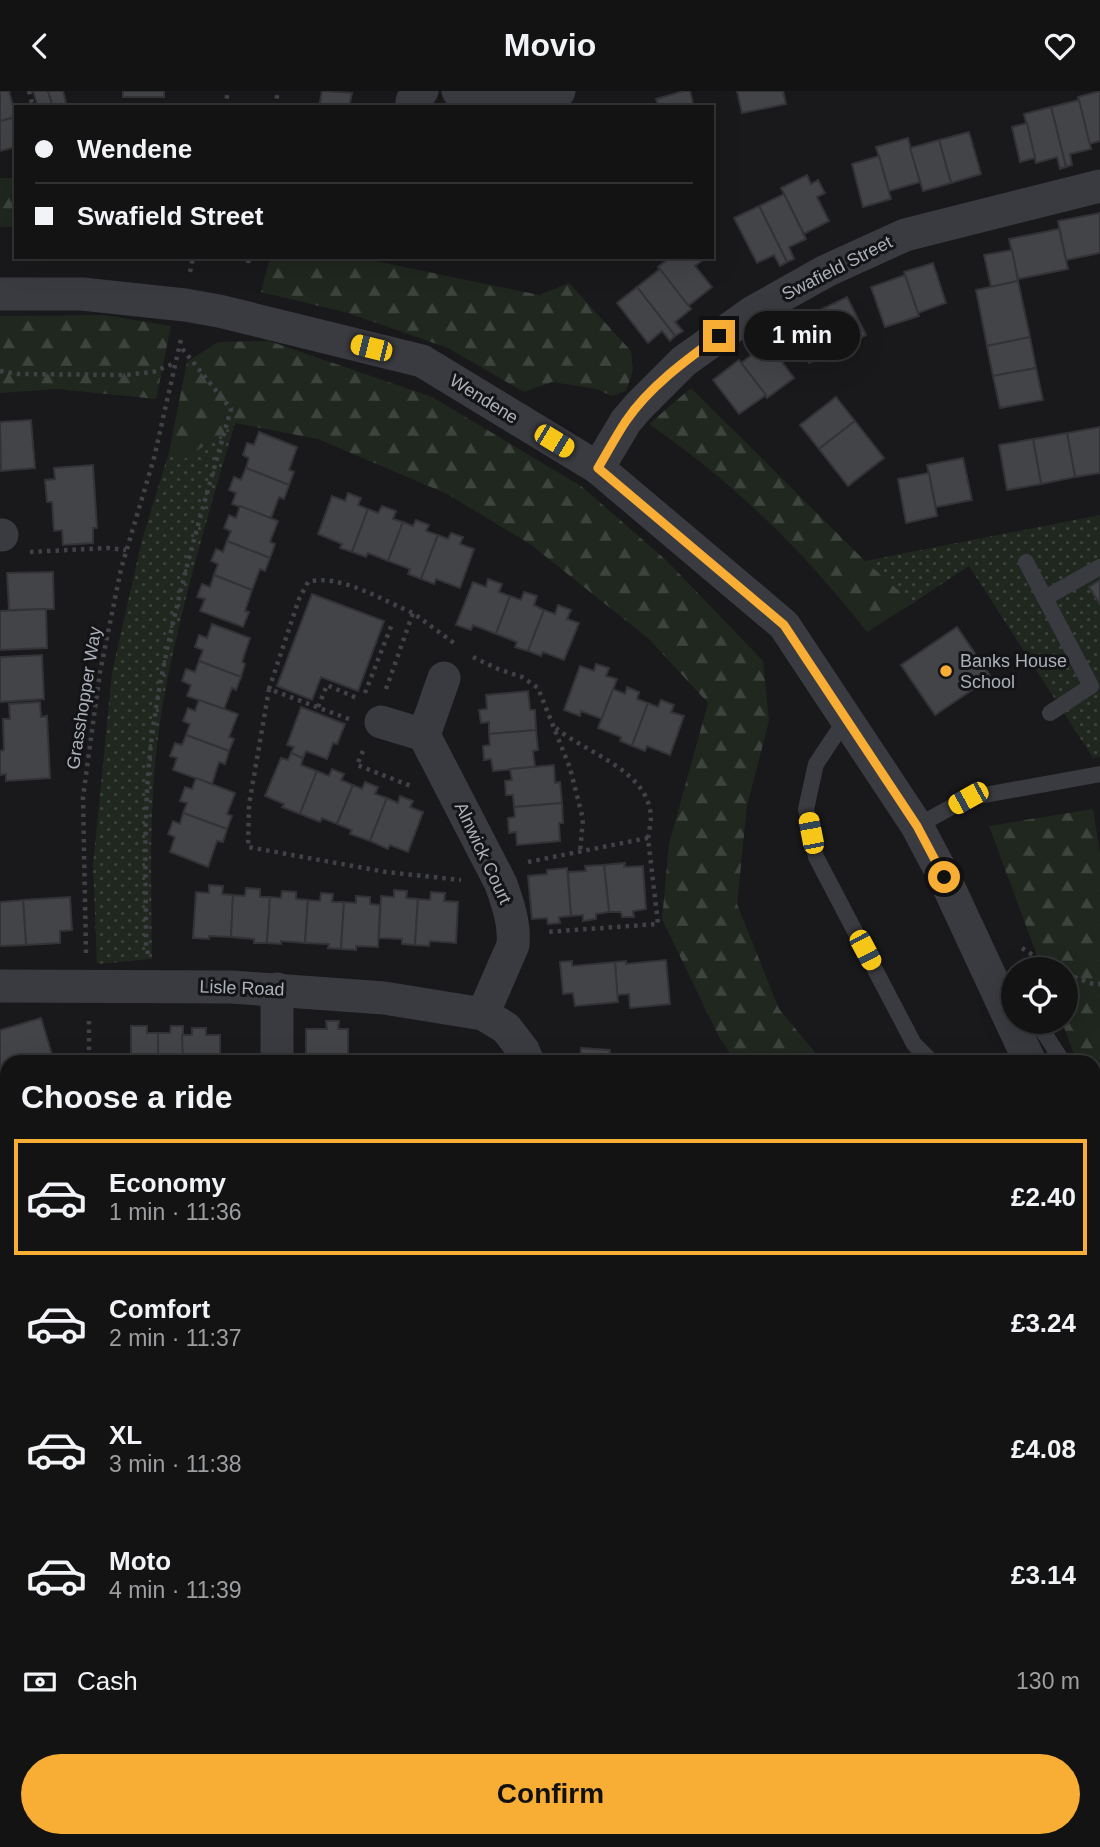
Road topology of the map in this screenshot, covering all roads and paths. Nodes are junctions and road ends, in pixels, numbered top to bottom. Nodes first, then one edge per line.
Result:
1 (458, 91) edge
2 (559, 91) edge
3 (1100, 186) edge
4 (0, 294) edge
5 (176, 363) junction
6 (0, 371) edge
7 (598, 468) junction
8 (1, 535) edge
9 (127, 550) junction
10 (1026, 562) dead end
11 (1100, 566) edge
12 (1045, 598) junction
13 (413, 613) junction
14 (392, 624) dead end
15 (462, 649) dead end
16 (444, 678) joint
17 (269, 689) junction
18 (318, 707) junction
19 (1049, 713) dead end
20 (846, 719) junction
21 (377, 725) junction
22 (555, 728) junction
23 (424, 735) junction
24 (1100, 774) edge
25 (461, 805) junction
26 (917, 826) junction
27 (648, 838) junction
28 (580, 852) junction
29 (497, 877) junction
30 (944, 877) junction
31 (514, 935) junction
32 (1022, 948) dead end
33 (1036, 957) edge
34 (1001, 966) edge
35 (1078, 978) edge
36 (1100, 984) edge
37 (0, 986) edge
38 (168, 986) junction
39 (89, 988) junction
40 (278, 989) junction
41 (483, 1014) junction
42 (1045, 1034) edge
43 (89, 1055) edge
44 (277, 1055) edge
45 (525, 1055) edge
46 (925, 1055) edge
47 (1027, 1055) edge
48 (1058, 1055) edge

1 - 2 street
3 - 7 street, Swafield Street
4 - 7 street, Wendene
5 - 6 path
5 - 9 path, Grasshopper Way
5 - 38 path, Grasshopper Way
7 - 20 street, Wendene
8 - 9 path
9 - 39 path, Grasshopper Way
10 - 12 lane
11 - 12 lane
12 - 19 lane
13 - 15 path
13 - 17 path
13 - 21 path
14 - 18 path
16 - 22 path
16 - 23 street
17 - 18 path
17 - 29 path
18 - 21 path
20 - 26 street, Wendene
20 - 46 lane
21 - 23 street
21 - 25 path
22 - 27 path
22 - 28 path
23 - 25 street, Alnwick Court
24 - 26 lane
25 - 29 street, Alnwick Court
26 - 30 street, Wendene
27 - 28 path
27 - 31 path
28 - 29 path
29 - 31 street, Alnwick Court
30 - 34 lane
30 - 47 street, Wendene
31 - 41 street
32 - 33 path
35 - 36 path
37 - 39 street, Lisle Road
38 - 39 street, Lisle Road
38 - 40 street, Lisle Road
39 - 43 path, Grasshopper Way
40 - 41 street, Lisle Road
40 - 44 street
41 - 45 street
42 - 48 lane

